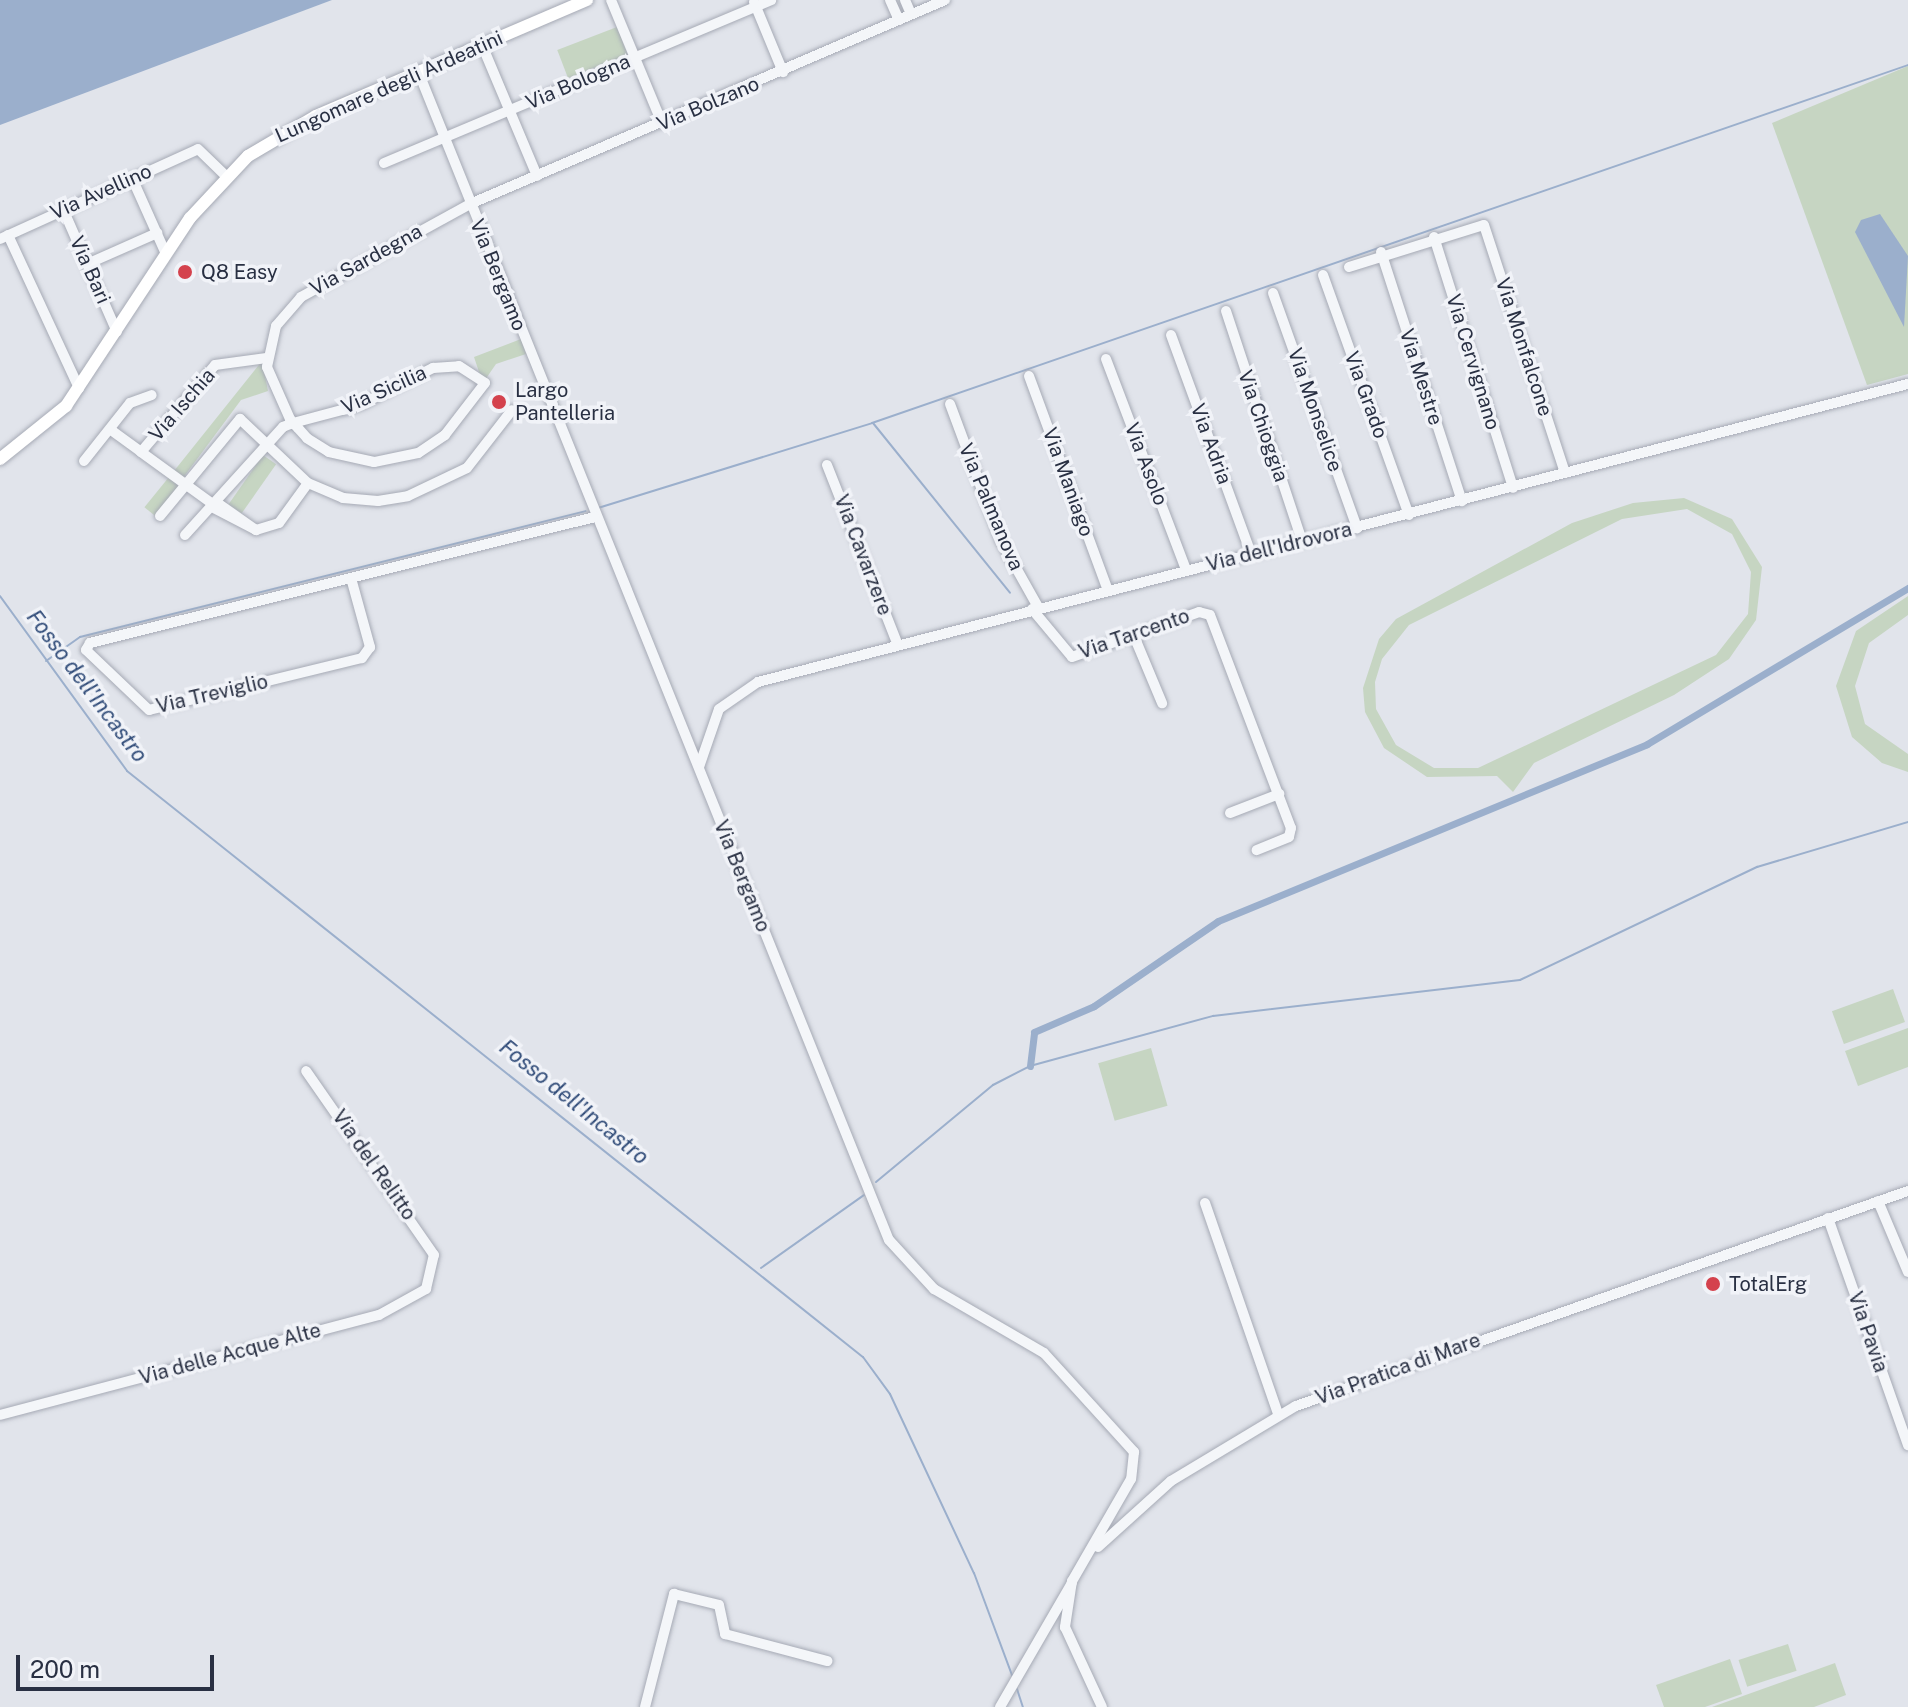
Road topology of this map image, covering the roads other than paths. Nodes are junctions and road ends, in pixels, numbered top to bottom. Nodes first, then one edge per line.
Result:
1 (587, 0) edge
2 (611, 0) edge
3 (771, 0) edge
4 (890, 0) edge
5 (905, 0) edge
6 (945, 0) edge
7 (754, 3) edge
8 (911, 14) junction
9 (899, 20) junction
10 (482, 45) junction
11 (634, 58) junction
12 (418, 71) junction
13 (783, 72) junction
14 (510, 111) junction
15 (662, 123) junction
16 (444, 138) junction
17 (384, 163) dead end
18 (226, 176) junction
19 (537, 176) junction
20 (132, 178) junction
21 (470, 204) junction
22 (63, 209) junction
23 (157, 233) junction
24 (4, 237) edge
25 (1434, 237) junction
26 (1382, 253) junction
27 (166, 254) junction
28 (87, 264) junction
29 (1349, 267) dead end
30 (1323, 275) dead end
31 (1273, 293) dead end
32 (1226, 311) dead end
33 (117, 332) junction
34 (1171, 335) dead end
35 (267, 358) junction
36 (1106, 359) dead end
37 (1029, 376) dead end
38 (1908, 384) edge
39 (79, 388) junction
40 (152, 395) dead end
41 (950, 404) dead end
42 (512, 410) dead end
43 (293, 423) junction
44 (111, 430) junction
45 (262, 446) junction
46 (141, 452) junction
47 (0, 459) edge
48 (84, 461) dead end
49 (827, 465) dead end
50 (1565, 473) junction
51 (184, 483) junction
52 (308, 483) junction
53 (1513, 488) junction
54 (1462, 501) junction
55 (214, 504) junction
56 (1409, 515) junction
57 (160, 516) dead end
58 (595, 517) junction
59 (1357, 528) junction
60 (185, 535) dead end
61 (1302, 541) junction
62 (1251, 554) junction
63 (1186, 570) junction
64 (351, 578) junction
65 (1107, 588) junction
66 (1035, 608) junction
67 (1134, 636) junction
68 (898, 645) junction
69 (1162, 703) dead end
70 (699, 768) junction
71 (1279, 794) junction
72 (1230, 813) dead end
73 (1256, 850) dead end
74 (306, 1071) dead end
75 (1908, 1191) edge
76 (1878, 1201) junction
77 (1205, 1203) dead end
78 (1828, 1218) junction
79 (436, 1263) joint
80 (1908, 1272) edge
81 (1278, 1414) junction
82 (0, 1415) edge
83 (1908, 1445) edge
84 (1072, 1581) junction
85 (827, 1661) dead end
86 (1001, 1704) edge
87 (645, 1707) edge
88 (1102, 1707) edge

1 - 10 main road, Lungomare degli Ardeatini
2 - 11 street
3 - 7 street, Via Bologna
4 - 9 street
5 - 8 street
6 - 8 street, Via Bolzano
7 - 11 street, Via Bologna
7 - 13 street
8 - 9 street, Via Bolzano
9 - 13 street, Via Bolzano
10 - 12 main road, Lungomare degli Ardeatini
10 - 14 street
11 - 14 street, Via Bologna
11 - 15 street
12 - 16 street, Via Bergamo
12 - 18 main road, Lungomare degli Ardeatini
13 - 15 street, Via Bolzano
14 - 16 street, Via Bologna
14 - 19 street
15 - 19 street, Via Bolzano
16 - 17 street, Via Bologna
16 - 21 street, Via Bergamo
18 - 20 street, Via Avellino
18 - 27 main road, Lungomare degli Ardeatini
19 - 21 street, Via Bolzano
20 - 22 street, Via Avellino
20 - 23 street
21 - 35 street, Via Sardegna
21 - 58 street, Via Bergamo
22 - 24 street, Via Avellino
22 - 28 street, Via Bari
23 - 27 street
23 - 28 street
24 - 39 street
25 - 26 street
25 - 50 street, Via Monfalcone
25 - 53 street, Via Cervignano
26 - 29 street
26 - 54 street, Via Mestre
27 - 33 main road, Lungomare degli Ardeatini
28 - 33 street, Via Bari
30 - 56 street, Via Grado
31 - 59 street, Via Monselice
32 - 61 street, Via Chioggia
33 - 39 main road, Lungomare degli Ardeatini
34 - 62 street, Via Adria
35 - 43 street
35 - 46 street, Via Ischia
36 - 63 street, Via Asolo
37 - 65 street, Via Maniago
38 - 50 street, Via dell'Idrovora
39 - 47 main road, Lungomare degli Ardeatini
40 - 44 street
41 - 66 street, Via Palmanova
42 - 52 street
43 - 43 street, Via Sicilia
43 - 45 street, Via Sicilia
44 - 46 street
44 - 48 street
45 - 51 street
45 - 52 street
45 - 55 street, Via Sicilia
46 - 51 street, Via Ischia
49 - 68 street, Via Cavarzere
50 - 53 street, Via dell'Idrovora
51 - 55 street, Via Ischia
51 - 57 street
52 - 55 street, Via Ischia
53 - 54 street, Via dell'Idrovora
54 - 56 street, Via dell'Idrovora
55 - 60 street, Via Sicilia
56 - 59 street, Via dell'Idrovora
58 - 64 street, Via Treviglio
58 - 70 street, Via Bergamo
59 - 61 street, Via dell'Idrovora
61 - 62 street, Via dell'Idrovora
62 - 63 street, Via dell'Idrovora
63 - 65 street, Via dell'Idrovora
64 - 64 street, Via Treviglio
65 - 66 street, Via dell'Idrovora
66 - 67 street, Via Tarcento
66 - 68 street, Via dell'Idrovora
67 - 69 street
67 - 71 street, Via Tarcento
68 - 70 street, Via dell'Idrovora
70 - 84 street, Via Bergamo
71 - 72 street
71 - 73 street, Via Tarcento
74 - 79 street, Via del Relitto
75 - 76 street, Via Pratica di Mare
76 - 78 street, Via Pratica di Mare
76 - 80 street
77 - 81 street
78 - 81 street, Via Pratica di Mare
78 - 83 street, Via Pavia
79 - 82 street, Via delle Acque Alte
81 - 84 street, Via Pratica di Mare
84 - 86 street, Via Pratica di Mare
84 - 88 street
85 - 87 street

